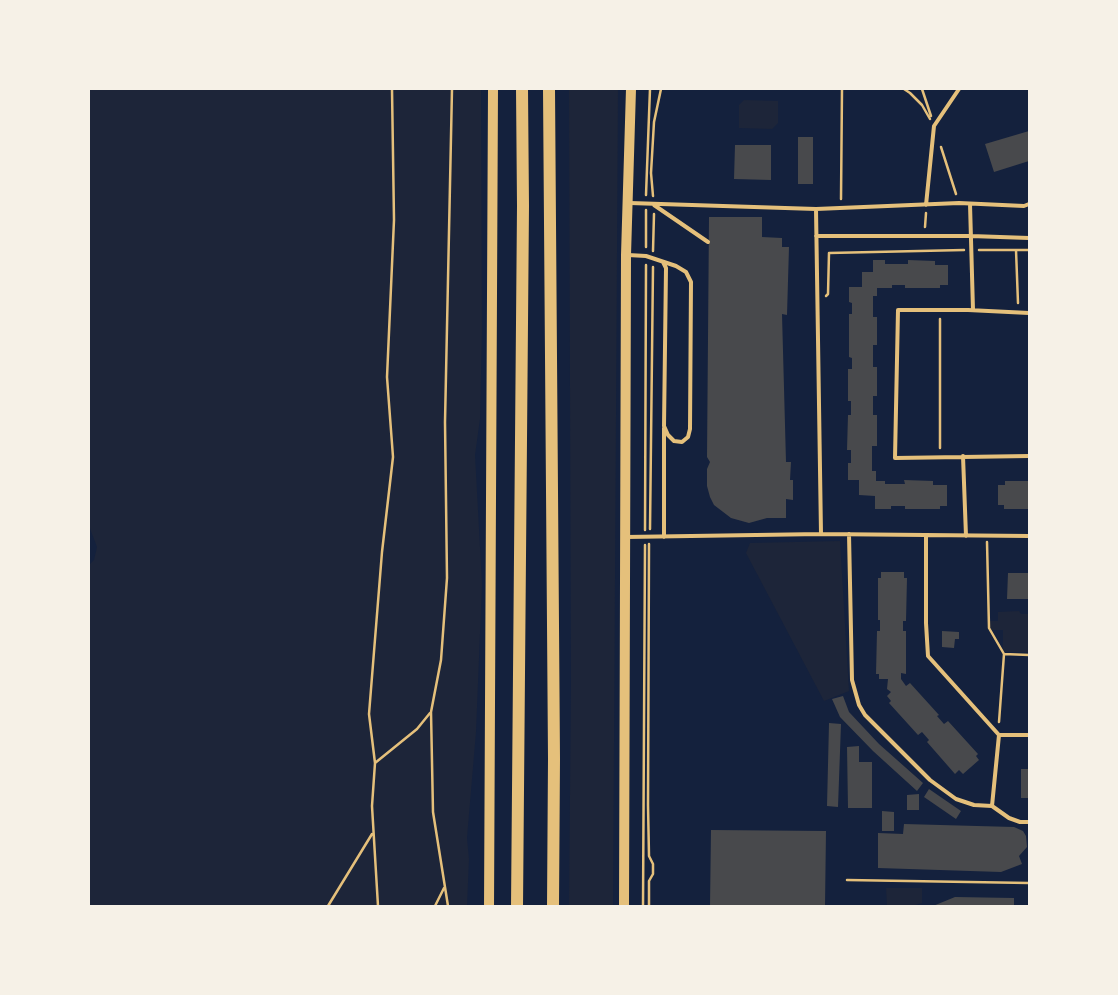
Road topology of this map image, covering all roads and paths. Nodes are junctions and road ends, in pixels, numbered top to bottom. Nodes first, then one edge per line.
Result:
1 (392, 89) edge
2 (452, 89) edge
3 (493, 89) edge
4 (522, 89) edge
5 (549, 89) edge
6 (631, 89) edge
7 (650, 89) edge
8 (660, 89) edge
9 (842, 89) edge
10 (904, 89) edge
11 (958, 89) edge
12 (934, 126) junction
13 (627, 203) junction
14 (646, 204) junction
15 (970, 204) junction
16 (1029, 204) edge
17 (654, 205) junction
18 (926, 205) junction
19 (840, 208) junction
20 (816, 209) junction
21 (816, 236) junction
22 (924, 236) junction
23 (971, 236) junction
24 (1029, 238) edge
25 (708, 242) dead end
26 (966, 250) dead end
27 (974, 250) dead end
28 (1016, 250) junction
29 (1029, 250) edge
30 (626, 255) junction
31 (646, 256) junction
32 (653, 258) junction
33 (663, 262) junction
34 (817, 304) junction
35 (940, 310) junction
36 (973, 310) junction
37 (1019, 312) junction
38 (1029, 312) edge
39 (664, 426) junction
40 (962, 456) junction
41 (1029, 456) edge
42 (940, 457) junction
43 (821, 534) junction
44 (848, 534) junction
45 (926, 535) junction
46 (966, 536) junction
47 (987, 536) junction
48 (1029, 536) edge
49 (626, 537) junction
50 (647, 537) junction
51 (664, 537) junction
52 (1004, 654) junction
53 (1029, 655) edge
54 (431, 712) junction
55 (999, 732) junction
56 (1029, 735) edge
57 (375, 763) junction
58 (992, 806) junction
59 (1029, 822) edge
60 (373, 833) junction
61 (847, 880) dead end
62 (1029, 883) edge
63 (444, 888) junction
64 (328, 906) edge
65 (378, 906) edge
66 (435, 906) edge
67 (448, 906) edge
68 (489, 906) edge
69 (517, 906) edge
70 (553, 906) edge
71 (624, 906) edge
72 (643, 906) edge
73 (649, 906) edge

1 - 57 path
2 - 54 path
3 - 68 main road
4 - 69 main road
5 - 70 main road
6 - 13 main road
7 - 14 path
8 - 17 path
9 - 19 path
10 - 12 path
11 - 12 lane
12 - 18 lane
13 - 14 lane
13 - 30 main road
14 - 17 lane
14 - 31 path
15 - 16 lane
15 - 18 lane
15 - 23 lane
17 - 20 lane
17 - 25 lane
17 - 32 path
18 - 19 lane
18 - 22 path
19 - 20 lane
20 - 21 lane
21 - 22 lane
21 - 34 lane
22 - 23 lane
23 - 24 lane
23 - 36 lane
26 - 34 path
27 - 28 path
28 - 29 path
28 - 37 path
30 - 31 lane
30 - 49 main road
31 - 32 lane
31 - 50 path
32 - 33 lane
32 - 50 path
33 - 39 lane
33 - 39 lane
34 - 43 lane
35 - 36 lane
35 - 42 path
35 - 42 lane
36 - 37 lane
37 - 38 lane
39 - 51 lane
40 - 41 lane
40 - 42 lane
40 - 46 lane
43 - 44 lane
43 - 51 lane
44 - 45 lane
44 - 58 lane
45 - 46 lane
45 - 55 lane
46 - 47 lane
47 - 48 lane
47 - 52 path
49 - 50 lane
49 - 71 main road
50 - 51 lane
50 - 72 path
50 - 73 path
52 - 53 path
52 - 55 path
54 - 57 path
54 - 63 path
55 - 56 lane
55 - 58 lane
57 - 60 path
58 - 59 lane
60 - 64 path
60 - 65 path
61 - 62 path
63 - 66 path
63 - 67 path

